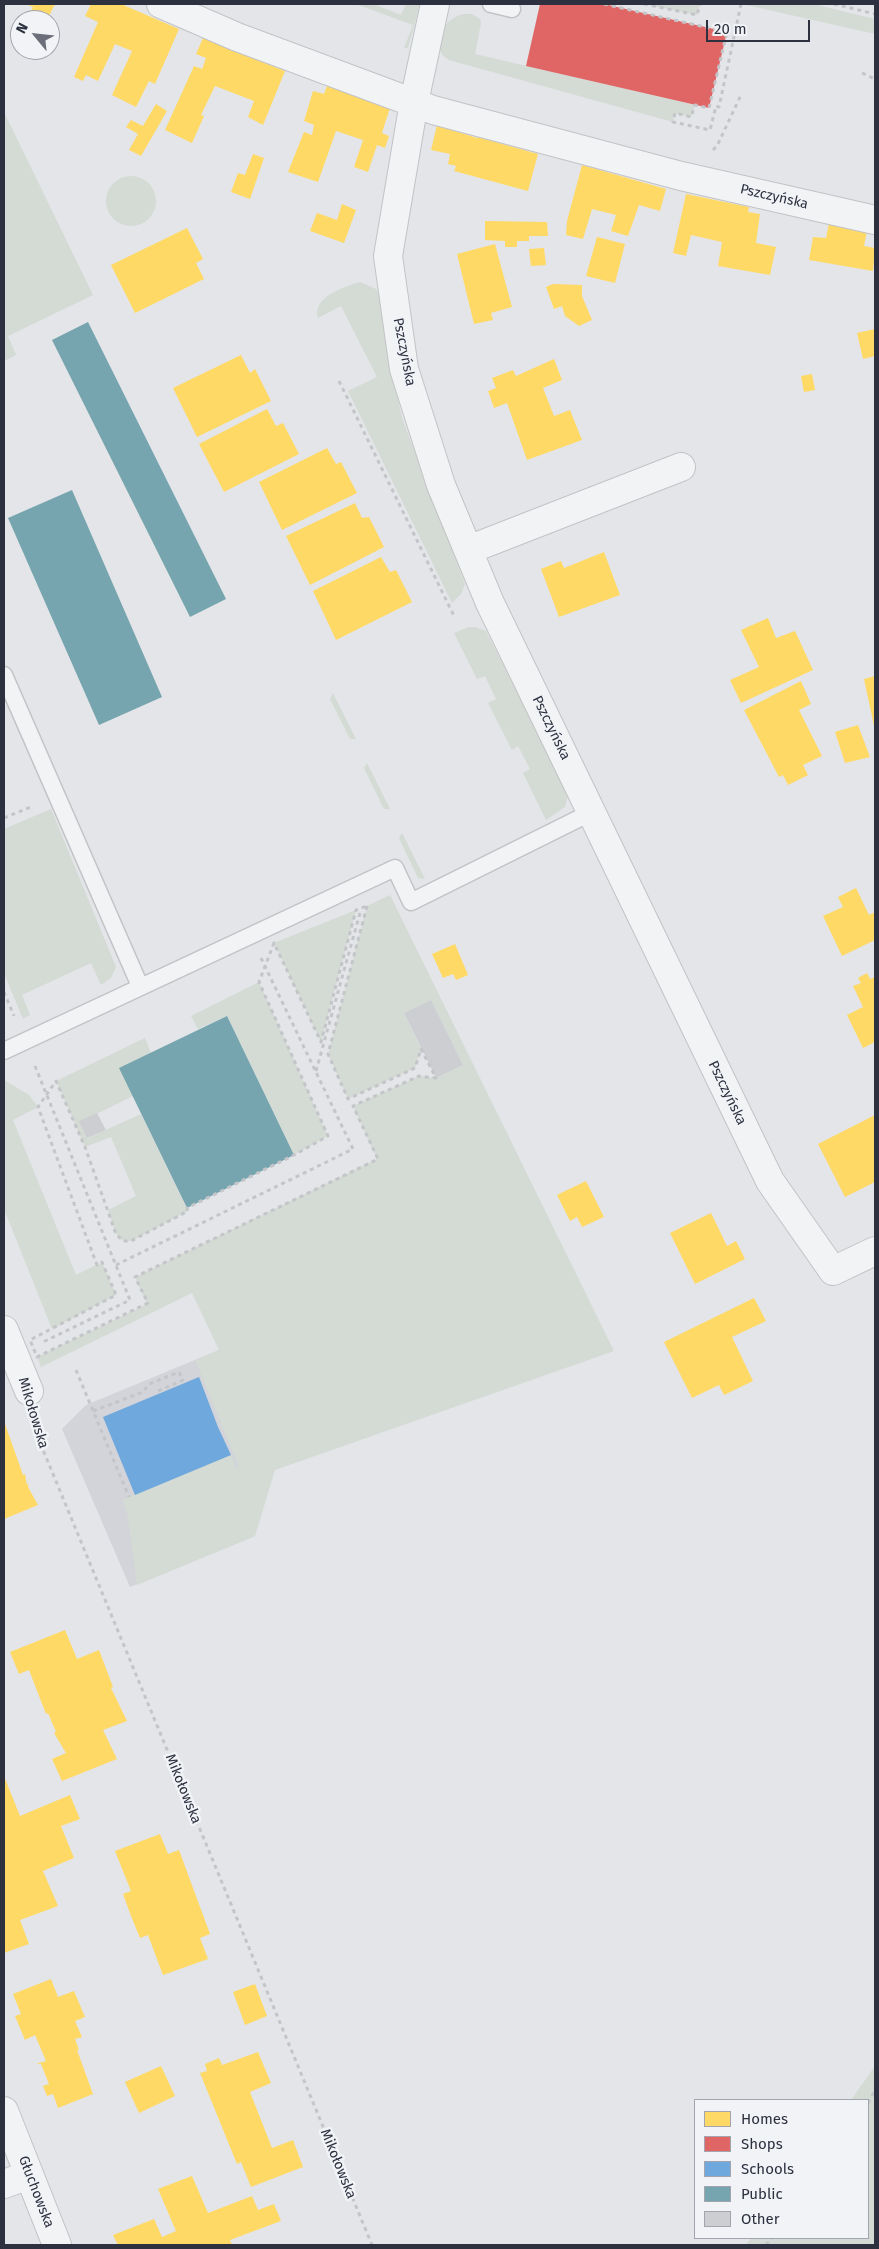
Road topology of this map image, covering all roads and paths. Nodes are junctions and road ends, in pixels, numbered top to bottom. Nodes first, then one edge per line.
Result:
1 (161, 4) edge
2 (435, 4) edge
3 (491, 4) edge
4 (604, 4) edge
5 (644, 4) edge
6 (700, 4) edge
7 (741, 4) edge
8 (834, 4) edge
9 (512, 9) dead end
10 (875, 14) edge
11 (862, 73) dead end
12 (875, 79) edge
13 (740, 95) dead end
14 (414, 102) junction
15 (681, 176) junction
16 (875, 220) edge
17 (339, 381) dead end
18 (681, 467) dead end
19 (468, 550) junction
20 (455, 618) dead end
21 (4, 675) edge
22 (592, 812) junction
23 (370, 880) junction
24 (362, 908) junction
25 (250, 936) junction
26 (266, 966) junction
27 (140, 986) junction
28 (24, 1041) junction
29 (4, 1050) edge
30 (316, 1072) junction
31 (47, 1094) junction
32 (875, 1251) edge
33 (116, 1265) junction
34 (4, 1330) edge
35 (24, 1352) junction
36 (76, 1370) dead end
37 (28, 1391) joint
38 (159, 1394) dead end
39 (93, 1411) junction
40 (129, 1497) dead end
41 (875, 2090) edge
42 (869, 2101) edge
43 (4, 2111) edge
44 (29, 2175) junction
45 (4, 2184) edge
46 (56, 2245) edge
47 (372, 2245) edge

1 - 14 street, Pszczyńska
2 - 14 street, Pszczyńska
3 - 9 lane
4 - 7 path
5 - 6 path
8 - 10 path
11 - 12 path
13 - 15 path
14 - 15 street, Pszczyńska
14 - 19 street, Pszczyńska
15 - 16 street, Pszczyńska
17 - 20 path
18 - 19 street
19 - 22 street, Pszczyńska
21 - 27 lane
22 - 23 lane
22 - 32 street, Pszczyńska
23 - 24 path
23 - 25 lane
24 - 26 path
24 - 30 path
24 - 35 path
25 - 26 path
25 - 27 lane
26 - 30 path
26 - 31 path
27 - 28 lane
28 - 29 lane
28 - 31 path
30 - 33 path
31 - 33 path
31 - 35 path
33 - 35 path
34 - 35 street, Mikołowska
35 - 37 street, Mikołowska
36 - 39 path
37 - 47 path, Mikołowska
38 - 39 path
39 - 40 path
41 - 42 path
43 - 44 street, Głuchowska
44 - 45 street
44 - 46 street, Głuchowska

